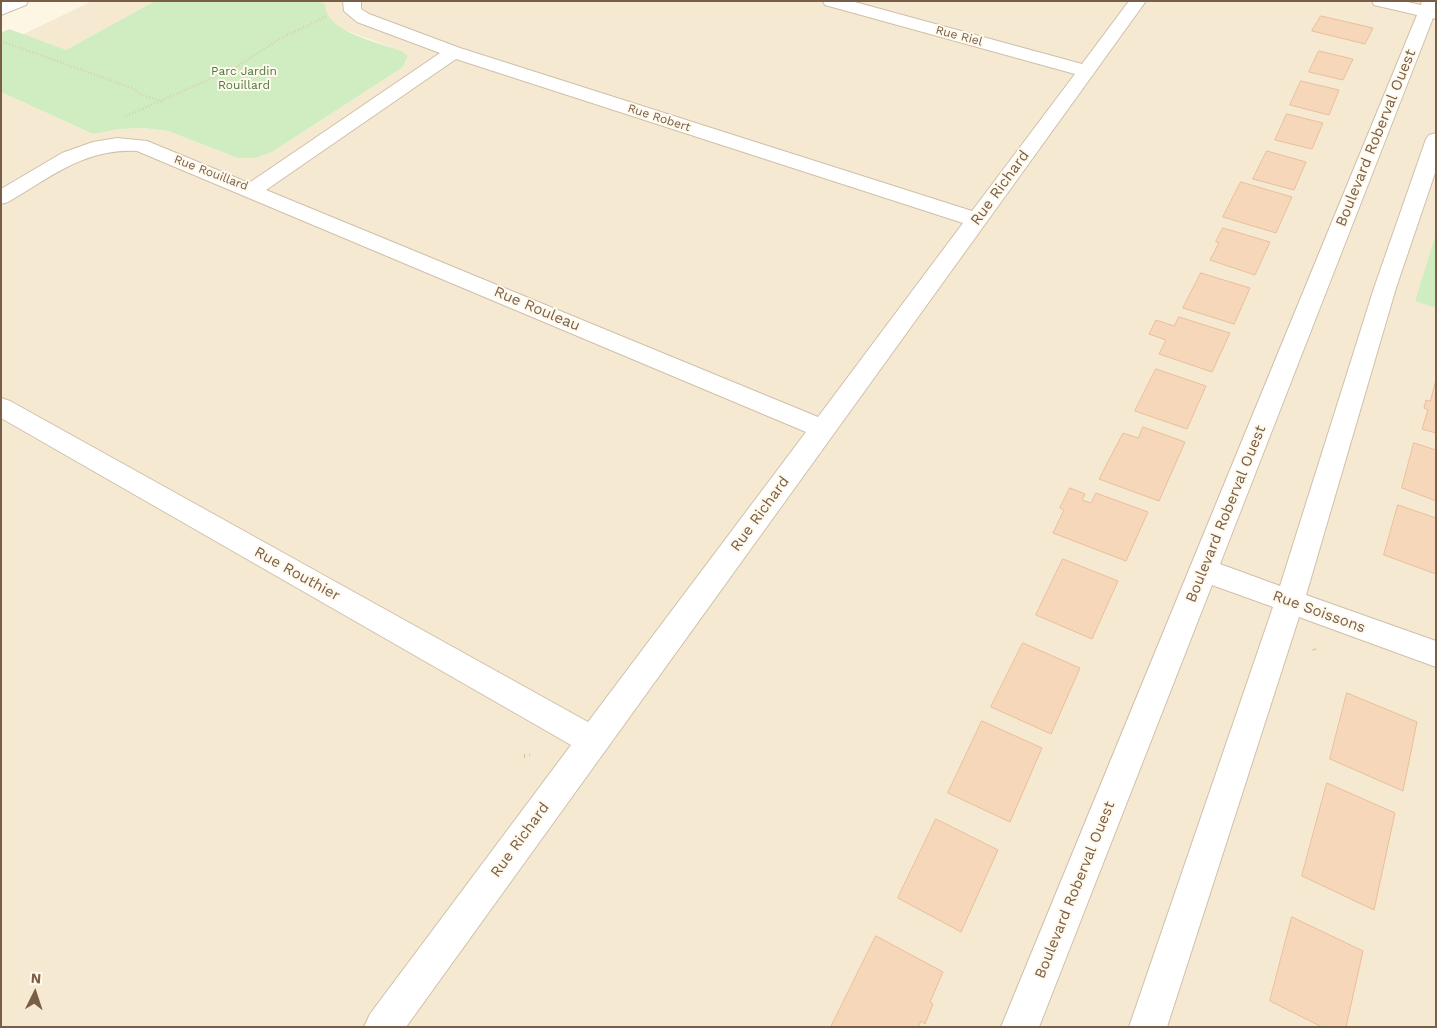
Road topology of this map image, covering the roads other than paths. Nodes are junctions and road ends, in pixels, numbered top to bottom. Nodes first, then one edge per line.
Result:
1 (20, 1) edge
2 (831, 1) edge
3 (1138, 1) edge
4 (1380, 1) edge
5 (351, 2) edge
6 (1431, 9) edge
7 (1, 10) edge
8 (454, 52) junction
9 (1086, 71) junction
10 (1436, 139) edge
11 (252, 190) junction
12 (1, 198) edge
13 (977, 220) junction
14 (1, 407) edge
15 (822, 429) junction
16 (1203, 570) junction
17 (1289, 602) junction
18 (1436, 654) edge
19 (593, 741) junction
20 (383, 1027) edge
21 (1020, 1027) edge
22 (1148, 1027) edge

1 - 7 street
2 - 9 street, Rue Riel
3 - 9 street, Rue Richard
4 - 6 street
5 - 8 street, Rue Robert
6 - 16 street, Boulevard Roberval Ouest
8 - 11 street, Rue Rouillard
8 - 13 street, Rue Robert
9 - 13 street, Rue Richard
10 - 17 street
11 - 12 street, Rue Rouillard
11 - 15 street, Rue Rouleau
13 - 15 street, Rue Richard
14 - 19 street, Rue Routhier
15 - 19 street, Rue Richard
16 - 17 street, Rue Soissons
16 - 21 street, Boulevard Roberval Ouest
17 - 18 street, Rue Soissons
17 - 22 street
19 - 20 street, Rue Richard

